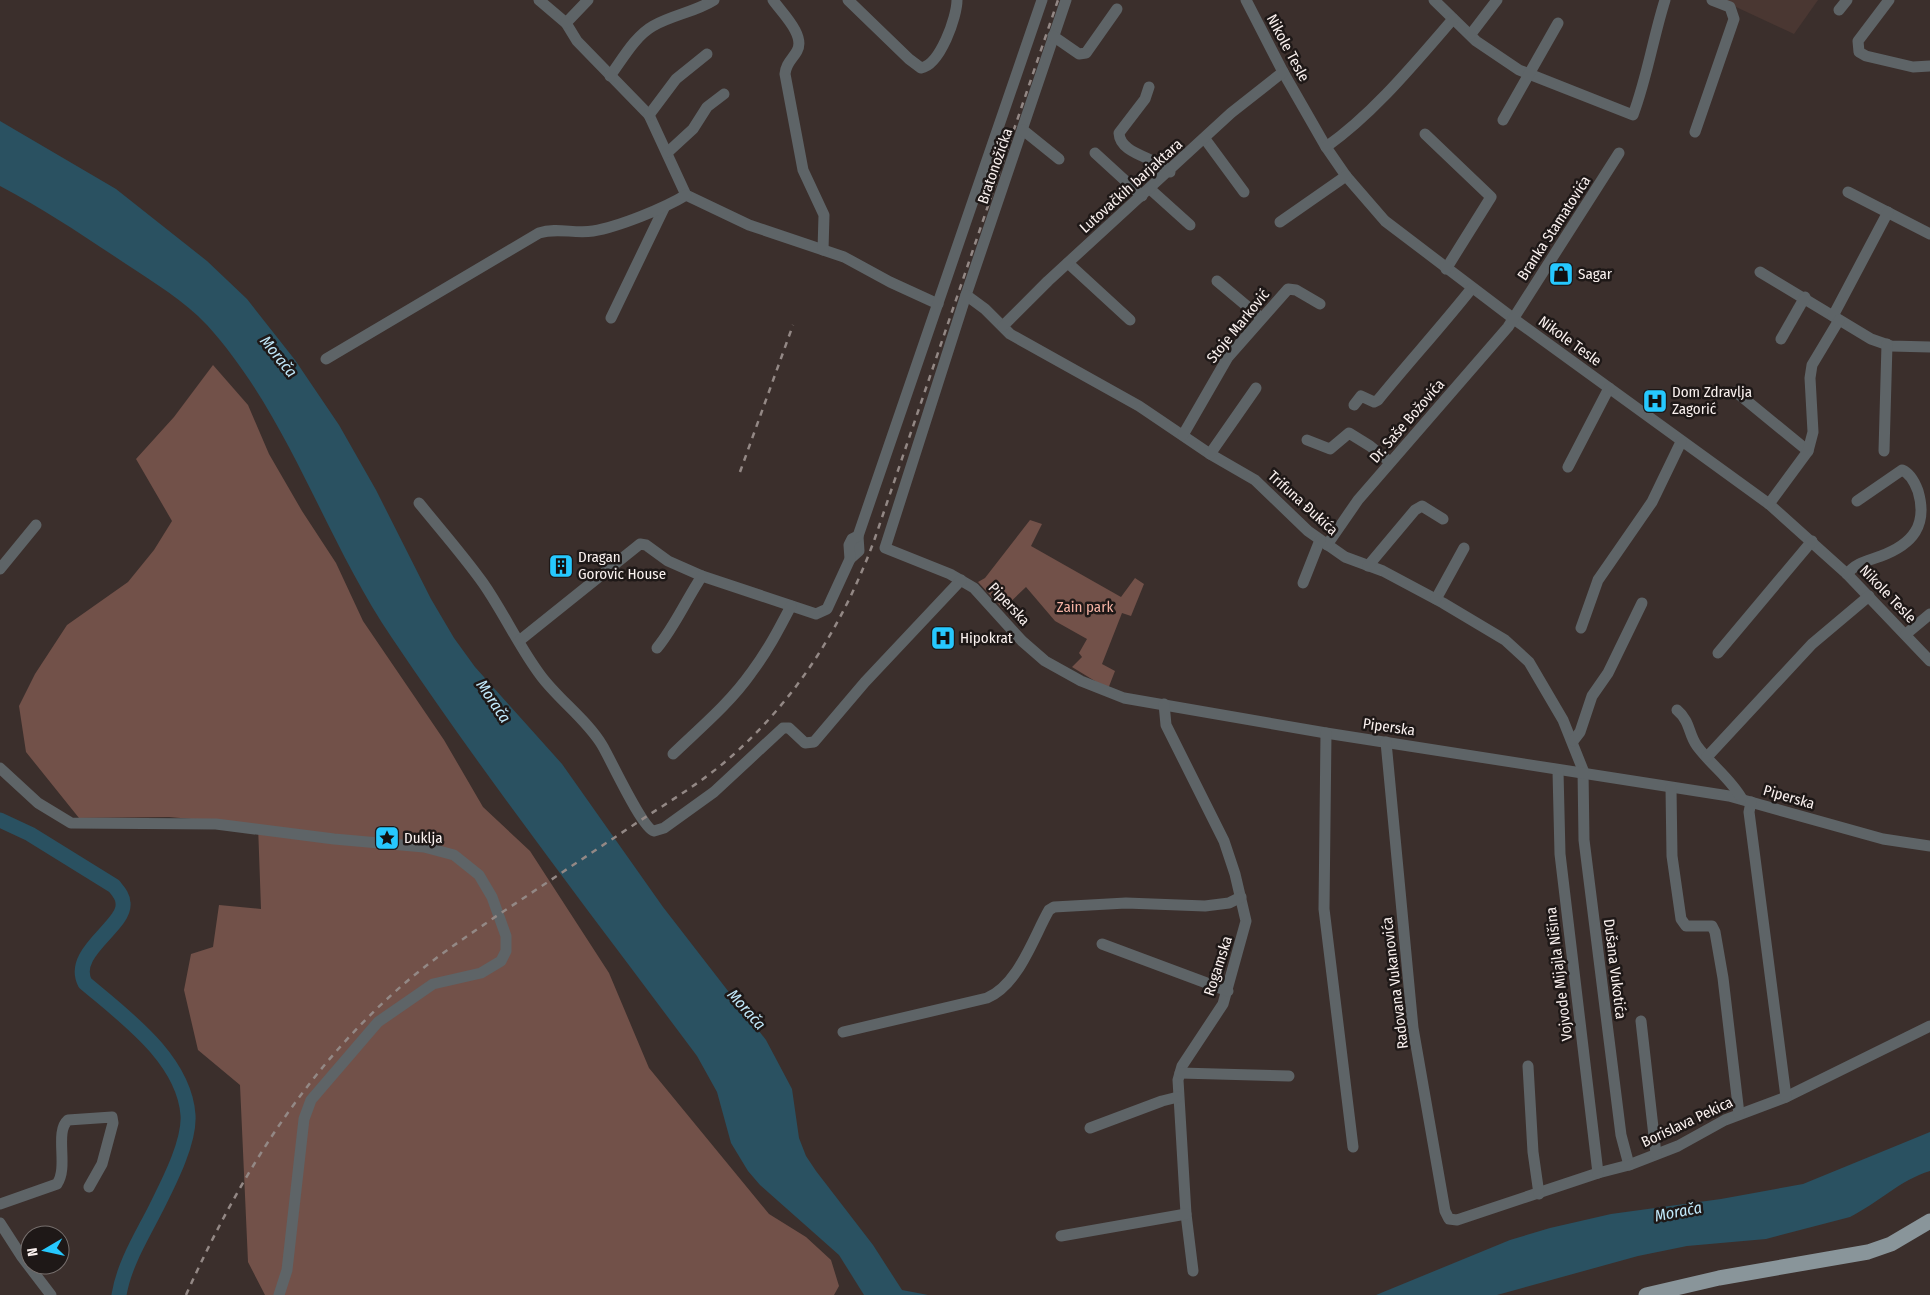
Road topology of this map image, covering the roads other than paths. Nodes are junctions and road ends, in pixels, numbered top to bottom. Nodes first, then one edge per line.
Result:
1 (538, 0) edge
2 (588, 0) edge
3 (714, 0) edge
4 (773, 0) edge
5 (848, 0) edge
6 (957, 0) edge
7 (1042, 0) edge
8 (1066, 0) edge
9 (1246, 0) edge
10 (1434, 0) edge
11 (1497, 0) edge
12 (1665, 0) edge
13 (1712, 0) edge
14 (1847, 0) edge
15 (1889, 0) edge
16 (1117, 9) dead end
17 (1838, 10) dead end
18 (1453, 19) junction
19 (566, 23) junction
20 (1558, 23) dead end
21 (1470, 34) junction
22 (1053, 36) junction
23 (707, 54) dead end
24 (1930, 66) edge
25 (1283, 72) junction
26 (1529, 74) junction
27 (610, 76) junction
28 (1149, 87) dead end
29 (724, 94) dead end
30 (650, 115) junction
31 (1504, 120) dead end
32 (1023, 130) junction
33 (1695, 132) dead end
34 (1425, 134) dead end
35 (1205, 140) junction
36 (1326, 147) junction
37 (668, 152) junction
38 (1095, 153) dead end
39 (1619, 153) dead end
40 (1059, 159) dead end
41 (1170, 172) junction
42 (1346, 176) junction
43 (1146, 192) junction
44 (1244, 192) dead end
45 (1848, 192) dead end
46 (686, 195) junction
47 (664, 208) junction
48 (1888, 212) junction
49 (1280, 222) dead end
50 (1190, 225) dead end
51 (1930, 234) edge
52 (823, 250) junction
53 (1068, 263) junction
54 (1446, 269) junction
55 (1760, 272) dead end
56 (1216, 281) dead end
57 (1472, 288) junction
58 (966, 295) junction
59 (1804, 297) junction
60 (938, 304) junction
61 (1320, 304) dead end
62 (611, 318) dead end
63 (1261, 318) junction
64 (1836, 318) junction
65 (1514, 319) junction
66 (1130, 320) dead end
67 (1003, 326) junction
68 (1781, 339) dead end
69 (1887, 344) junction
70 (1930, 347) edge
71 (326, 359) dead end
72 (1256, 388) dead end
73 (1609, 388) junction
74 (1736, 392) dead end
75 (1354, 405) dead end
76 (1182, 435) junction
77 (1307, 440) dead end
78 (1681, 442) junction
79 (1808, 450) junction
80 (1884, 451) dead end
81 (1210, 454) junction
82 (1390, 462) junction
83 (1568, 467) dead end
84 (1857, 501) dead end
85 (419, 502) dead end
86 (1769, 504) junction
87 (1443, 519) dead end
88 (36, 525) dead end
89 (1812, 541) junction
90 (1324, 542) junction
91 (1464, 548) dead end
92 (1368, 566) junction
93 (0, 569) edge
94 (1847, 574) junction
95 (702, 576) junction
96 (961, 580) junction
97 (1303, 583) dead end
98 (1869, 596) junction
99 (1436, 599) junction
100 (1642, 602) dead end
101 (791, 606) junction
102 (1930, 614) edge
103 (1581, 628) dead end
104 (1906, 634) junction
105 (519, 641) junction
106 (657, 648) dead end
107 (1718, 653) dead end
108 (1930, 661) edge
109 (1164, 704) junction
110 (1677, 710) dead end
111 (1326, 733) junction
112 (1573, 741) junction
113 (1386, 742) junction
114 (673, 754) dead end
115 (1708, 757) junction
116 (0, 768) edge
117 (1558, 771) junction
118 (1583, 774) junction
119 (1671, 788) junction
120 (1747, 801) junction
121 (1930, 846) edge
122 (1241, 897) junction
123 (1102, 944) dead end
124 (1228, 991) junction
125 (1641, 1021) dead end
126 (1930, 1026) edge
127 (843, 1032) dead end
128 (1528, 1066) dead end
129 (1180, 1073) junction
130 (1289, 1076) dead end
131 (1178, 1097) junction
132 (1786, 1097) junction
133 (1739, 1114) junction
134 (1090, 1128) dead end
135 (1353, 1147) dead end
136 (1656, 1154) junction
137 (1629, 1165) junction
138 (1598, 1173) junction
139 (89, 1187) dead end
140 (1539, 1194) junction
141 (0, 1204) edge
142 (1186, 1214) junction
143 (1449, 1219) joint
144 (1930, 1220) edge
145 (0, 1223) edge
146 (1061, 1236) dead end
147 (1193, 1271) dead end
148 (51, 1295) edge
149 (279, 1295) edge
150 (1646, 1295) edge

1 - 19 street
2 - 19 street
3 - 27 street
4 - 52 street
5 - 6 street
7 - 60 street
8 - 22 street, Bratonožićka
9 - 25 street, Nikole Tesle
10 - 18 street
11 - 21 street
12 - 26 street
13 - 33 street
14 - 17 street
15 - 24 street
16 - 22 street
18 - 21 street
18 - 36 street
19 - 27 street
20 - 26 street
21 - 26 street
22 - 32 street, Bratonožićka
23 - 30 street
25 - 35 street, Lutovačkih barjaktara
25 - 36 street, Nikole Tesle
26 - 31 street
27 - 30 street
28 - 41 street
29 - 37 street
30 - 37 street
32 - 40 street
32 - 58 street, Bratonožićka
34 - 54 street
35 - 41 street, Lutovačkih barjaktara
35 - 44 street
36 - 42 street, Nikole Tesle
37 - 46 street
38 - 43 street
39 - 65 street, Branka Stamatovića
41 - 43 street, Lutovačkih barjaktara
42 - 49 street
42 - 54 street, Nikole Tesle
43 - 50 street
43 - 53 street, Lutovačkih barjaktara
45 - 48 street
46 - 47 street
46 - 52 street
47 - 62 street
47 - 71 street
48 - 51 street
48 - 64 street
52 - 60 street
53 - 66 street
53 - 67 street, Lutovačkih barjaktara
54 - 57 street, Nikole Tesle
55 - 59 street
56 - 63 street
57 - 65 street, Nikole Tesle
57 - 75 street
58 - 67 street
58 - 96 street, Piperska
59 - 64 street
59 - 68 street
60 - 101 street
61 - 63 street, Stoje Marković
63 - 76 street, Stoje Marković
64 - 69 street
64 - 79 street
65 - 73 street, Nikole Tesle
65 - 82 street, Dr. Saše Božovića
67 - 76 street, Trifuna Đukića
69 - 70 street
69 - 80 street
72 - 81 street
73 - 78 street, Nikole Tesle
73 - 83 street
74 - 79 street
76 - 81 street, Trifuna Đukića
77 - 82 street
78 - 86 street, Nikole Tesle
78 - 103 street
79 - 86 street
81 - 90 street, Trifuna Đukića
82 - 90 street, Dr. Saše Božovića
84 - 94 street
85 - 105 street
86 - 89 street, Nikole Tesle
87 - 92 street
88 - 93 street
89 - 94 street, Nikole Tesle
89 - 107 street
90 - 92 street, Trifuna Đukića
90 - 97 street, Dr. Saše Božovića
91 - 99 street
92 - 99 street, Trifuna Đukića
94 - 98 street, Nikole Tesle
95 - 101 street
95 - 105 street
95 - 106 street
96 - 105 street
96 - 109 street, Piperska
98 - 104 street, Nikole Tesle
98 - 115 street
99 - 112 street, Trifuna Đukića
100 - 112 street
101 - 114 street
102 - 104 street
104 - 108 street, Nikole Tesle
109 - 111 street, Piperska
109 - 122 street, Rogamska
110 - 115 street
111 - 113 street, Piperska
111 - 135 street
112 - 118 street, Trifuna Đukića
113 - 117 street, Piperska
113 - 143 street, Radovana Vukanovića
115 - 120 street
116 - 149 street
117 - 118 street, Piperska
117 - 138 street, Vojvode Mijajla Nišina
118 - 119 street, Piperska
118 - 137 street, Dušana Vukotića
119 - 120 street, Piperska
119 - 133 street
120 - 121 street, Piperska
120 - 132 street
122 - 124 street, Rogamska
122 - 127 street
123 - 124 street
124 - 129 street, Rogamska
125 - 136 street
126 - 132 street, Borislava Pekica
128 - 140 street
129 - 130 street
129 - 131 street, Rogamska
131 - 134 street
131 - 142 street, Rogamska
132 - 133 street, Borislava Pekica
133 - 136 street, Borislava Pekica
136 - 137 street, Borislava Pekica
137 - 138 street, Borislava Pekica
138 - 140 street, Borislava Pekica
139 - 141 street
140 - 143 street, Borislava Pekica
142 - 146 street
142 - 147 street, Rogamska
144 - 150 main road
145 - 148 street

